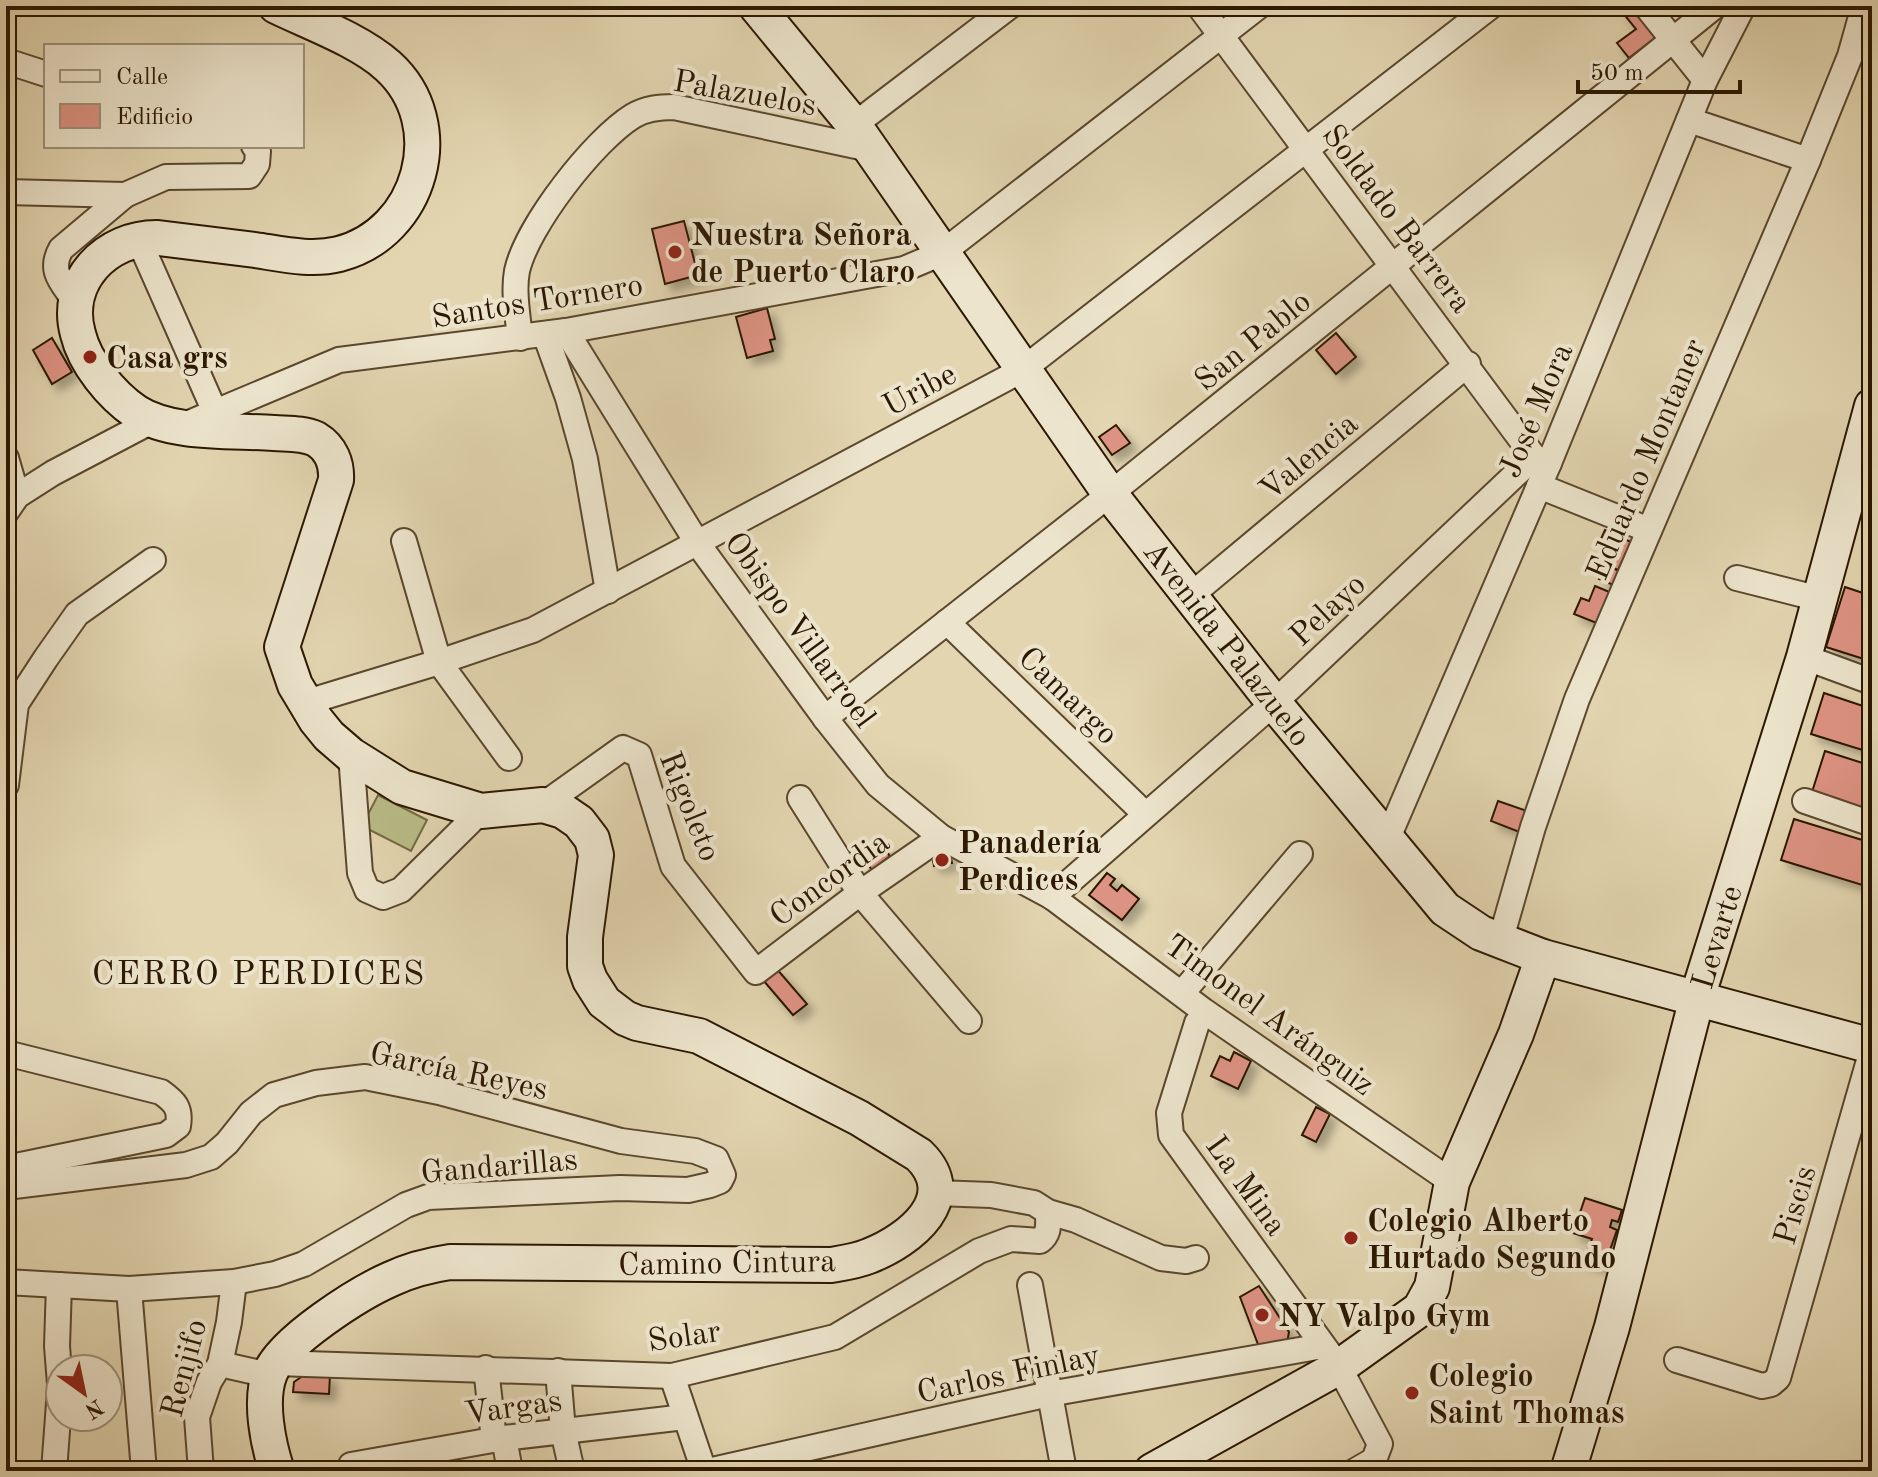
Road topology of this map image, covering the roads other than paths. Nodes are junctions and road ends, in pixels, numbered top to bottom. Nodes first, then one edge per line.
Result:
1 (276, 6) edge
2 (756, 6) edge
3 (1010, 6) edge
4 (1199, 6) edge
5 (1259, 6) edge
6 (1491, 6) edge
7 (1646, 6) edge
8 (1715, 6) edge
9 (1743, 6) edge
10 (1864, 6) edge
11 (1221, 35) junction
12 (1673, 39) junction
13 (6, 61) edge
14 (44, 73) edge
15 (1705, 80) junction
16 (1689, 120) junction
17 (862, 137) junction
18 (256, 148) edge
19 (1308, 149) junction
20 (1808, 160) junction
21 (6, 192) edge
22 (125, 195) junction
23 (138, 238) junction
24 (942, 253) junction
25 (1393, 267) junction
26 (76, 303) junction
27 (555, 333) junction
28 (520, 338) junction
29 (1468, 364) junction
30 (1022, 370) junction
31 (1872, 406) edge
32 (215, 412) junction
33 (166, 424) junction
34 (6, 458) edge
35 (1542, 460) junction
36 (1539, 486) junction
37 (1110, 494) junction
38 (12, 504) edge
39 (1649, 530) junction
40 (404, 541) dead end
41 (698, 544) junction
42 (153, 560) dead end
43 (1737, 578) dead end
44 (608, 591) junction
45 (1190, 596) junction
46 (1820, 599) junction
47 (947, 622) junction
48 (1804, 657) junction
49 (439, 662) junction
50 (1872, 682) edge
51 (304, 703) junction
52 (1274, 703) junction
53 (825, 718) junction
54 (351, 755) junction
55 (509, 758) dead end
56 (6, 785) edge
57 (800, 798) dead end
58 (1805, 801) dead end
59 (543, 805) junction
60 (481, 811) junction
61 (1145, 814) junction
62 (1872, 824) edge
63 (941, 837) junction
64 (1387, 840) junction
65 (1300, 854) dead end
66 (860, 893) junction
67 (1052, 897) junction
68 (1500, 942) junction
69 (1543, 957) junction
70 (756, 972) joint
71 (1183, 992) junction
72 (1697, 998) junction
73 (969, 1021) dead end
74 (1197, 1023) dead end
75 (1872, 1048) edge
76 (6, 1053) edge
77 (6, 1168) edge
78 (723, 1175) joint
79 (1452, 1182) junction
80 (6, 1187) edge
81 (936, 1193) junction
82 (1048, 1212) junction
83 (1196, 1258) dead end
84 (6, 1282) edge
85 (234, 1282) junction
86 (59, 1285) junction
87 (1030, 1285) dead end
88 (129, 1289) junction
89 (58, 1353) edge
90 (1331, 1356) junction
91 (1677, 1360) dead end
92 (220, 1364) junction
93 (486, 1368) junction
94 (272, 1369) junction
95 (558, 1371) junction
96 (672, 1376) junction
97 (1049, 1394) junction
98 (685, 1417) junction
99 (563, 1431) junction
100 (57, 1433) edge
101 (499, 1439) junction
102 (351, 1465) dead end
103 (54, 1471) edge
104 (144, 1471) edge
105 (201, 1471) edge
106 (277, 1471) edge
107 (510, 1471) edge
108 (572, 1471) edge
109 (706, 1471) edge
110 (1064, 1471) edge
111 (1152, 1471) edge
112 (1355, 1471) edge
113 (1568, 1471) edge

1 - 23 main road
2 - 17 main road, Avenida Palazuelo
3 - 17 street
4 - 11 street, Soldado Barrera
5 - 11 street, Santos Tornero
6 - 19 street, Uribe
7 - 12 street
8 - 12 street, San Pablo
9 - 15 street, José Mora
10 - 20 street, Eduardo Montaner
11 - 19 street, Soldado Barrera
11 - 24 street, Santos Tornero
12 - 15 street
12 - 25 street, San Pablo
13 - 14 street
15 - 16 street, José Mora
16 - 20 street
16 - 35 street, José Mora
17 - 24 main road, Avenida Palazuelo
17 - 28 street, Palazuelos
18 - 22 street
19 - 25 street, Soldado Barrera
19 - 30 street, Uribe
20 - 39 street, Eduardo Montaner
21 - 22 street
22 - 26 street
23 - 26 main road
23 - 32 street
24 - 27 street, Santos Tornero
24 - 30 main road, Avenida Palazuelo
25 - 29 street, Soldado Barrera
25 - 37 street, San Pablo
26 - 33 main road
27 - 28 street, Santos Tornero
27 - 41 street, Obispo Villarroel
27 - 44 street
28 - 32 street, Santos Tornero
29 - 35 street, Soldado Barrera
29 - 45 street, Valencia
30 - 37 main road, Avenida Palazuelo
30 - 41 street, Uribe
31 - 46 main road, Levarte
32 - 33 street, Santos Tornero
33 - 38 street, Santos Tornero
33 - 51 main road
34 - 38 street
35 - 36 street, José Mora
35 - 52 street, Pelayo
36 - 39 street
36 - 64 street, José Mora
37 - 45 main road, Avenida Palazuelo
37 - 47 street, San Pablo
39 - 68 street, Eduardo Montaner
40 - 49 street
41 - 44 street, Uribe
41 - 53 street, Obispo Villarroel
42 - 56 street
43 - 46 street
44 - 49 street, Uribe
45 - 52 main road, Avenida Palazuelo
46 - 48 main road, Levarte
47 - 53 street, San Pablo
47 - 61 street, Camargo
48 - 50 street
48 - 72 main road, Levarte
49 - 51 street, Uribe
49 - 55 street
51 - 54 main road
52 - 61 street, Pelayo
52 - 64 main road, Avenida Palazuelo
53 - 63 street, Obispo Villarroel
54 - 60 main road
54 - 60 street
57 - 66 street
58 - 62 street
59 - 60 main road
59 - 70 street, Rigoleto
59 - 81 main road
61 - 67 street, Pelayo
63 - 66 street, Concordia
63 - 67 street, Obispo Villarroel
64 - 68 main road, Avenida Palazuelo
65 - 71 street
66 - 70 street, Concordia
66 - 73 street
67 - 71 street, Timonel Aránguiz
68 - 69 main road, Avenida Palazuelo
69 - 72 main road, Avenida Palazuelo
69 - 79 main road
71 - 79 street, Timonel Aránguiz
72 - 75 main road, Avenida Palazuelo
72 - 113 main road, Levarte
74 - 90 street, La Mina
75 - 91 street, Piscis
76 - 77 street
78 - 80 street, García Reyes
78 - 85 street, Gandarillas
79 - 90 main road
81 - 82 street
81 - 94 main road, Camino Cintura
82 - 83 street
82 - 96 street, Solar
84 - 86 street, Gandarillas
85 - 88 street, Gandarillas
85 - 92 street, Renjifo
86 - 88 street, Gandarillas
86 - 89 street
87 - 97 street
88 - 104 street
90 - 97 street, Carlos Finlay
90 - 111 main road
90 - 112 street, La Mina
92 - 94 street, Solar
92 - 105 street, Renjifo
93 - 94 street, Solar
93 - 95 street, Solar
93 - 101 street
94 - 106 main road
95 - 96 street, Solar
95 - 99 street
96 - 98 street
97 - 109 street, Carlos Finlay
97 - 110 street
98 - 99 street, Vargas
98 - 109 street
99 - 101 street, Vargas
99 - 108 street
100 - 103 street
101 - 102 street, Vargas
101 - 107 street

